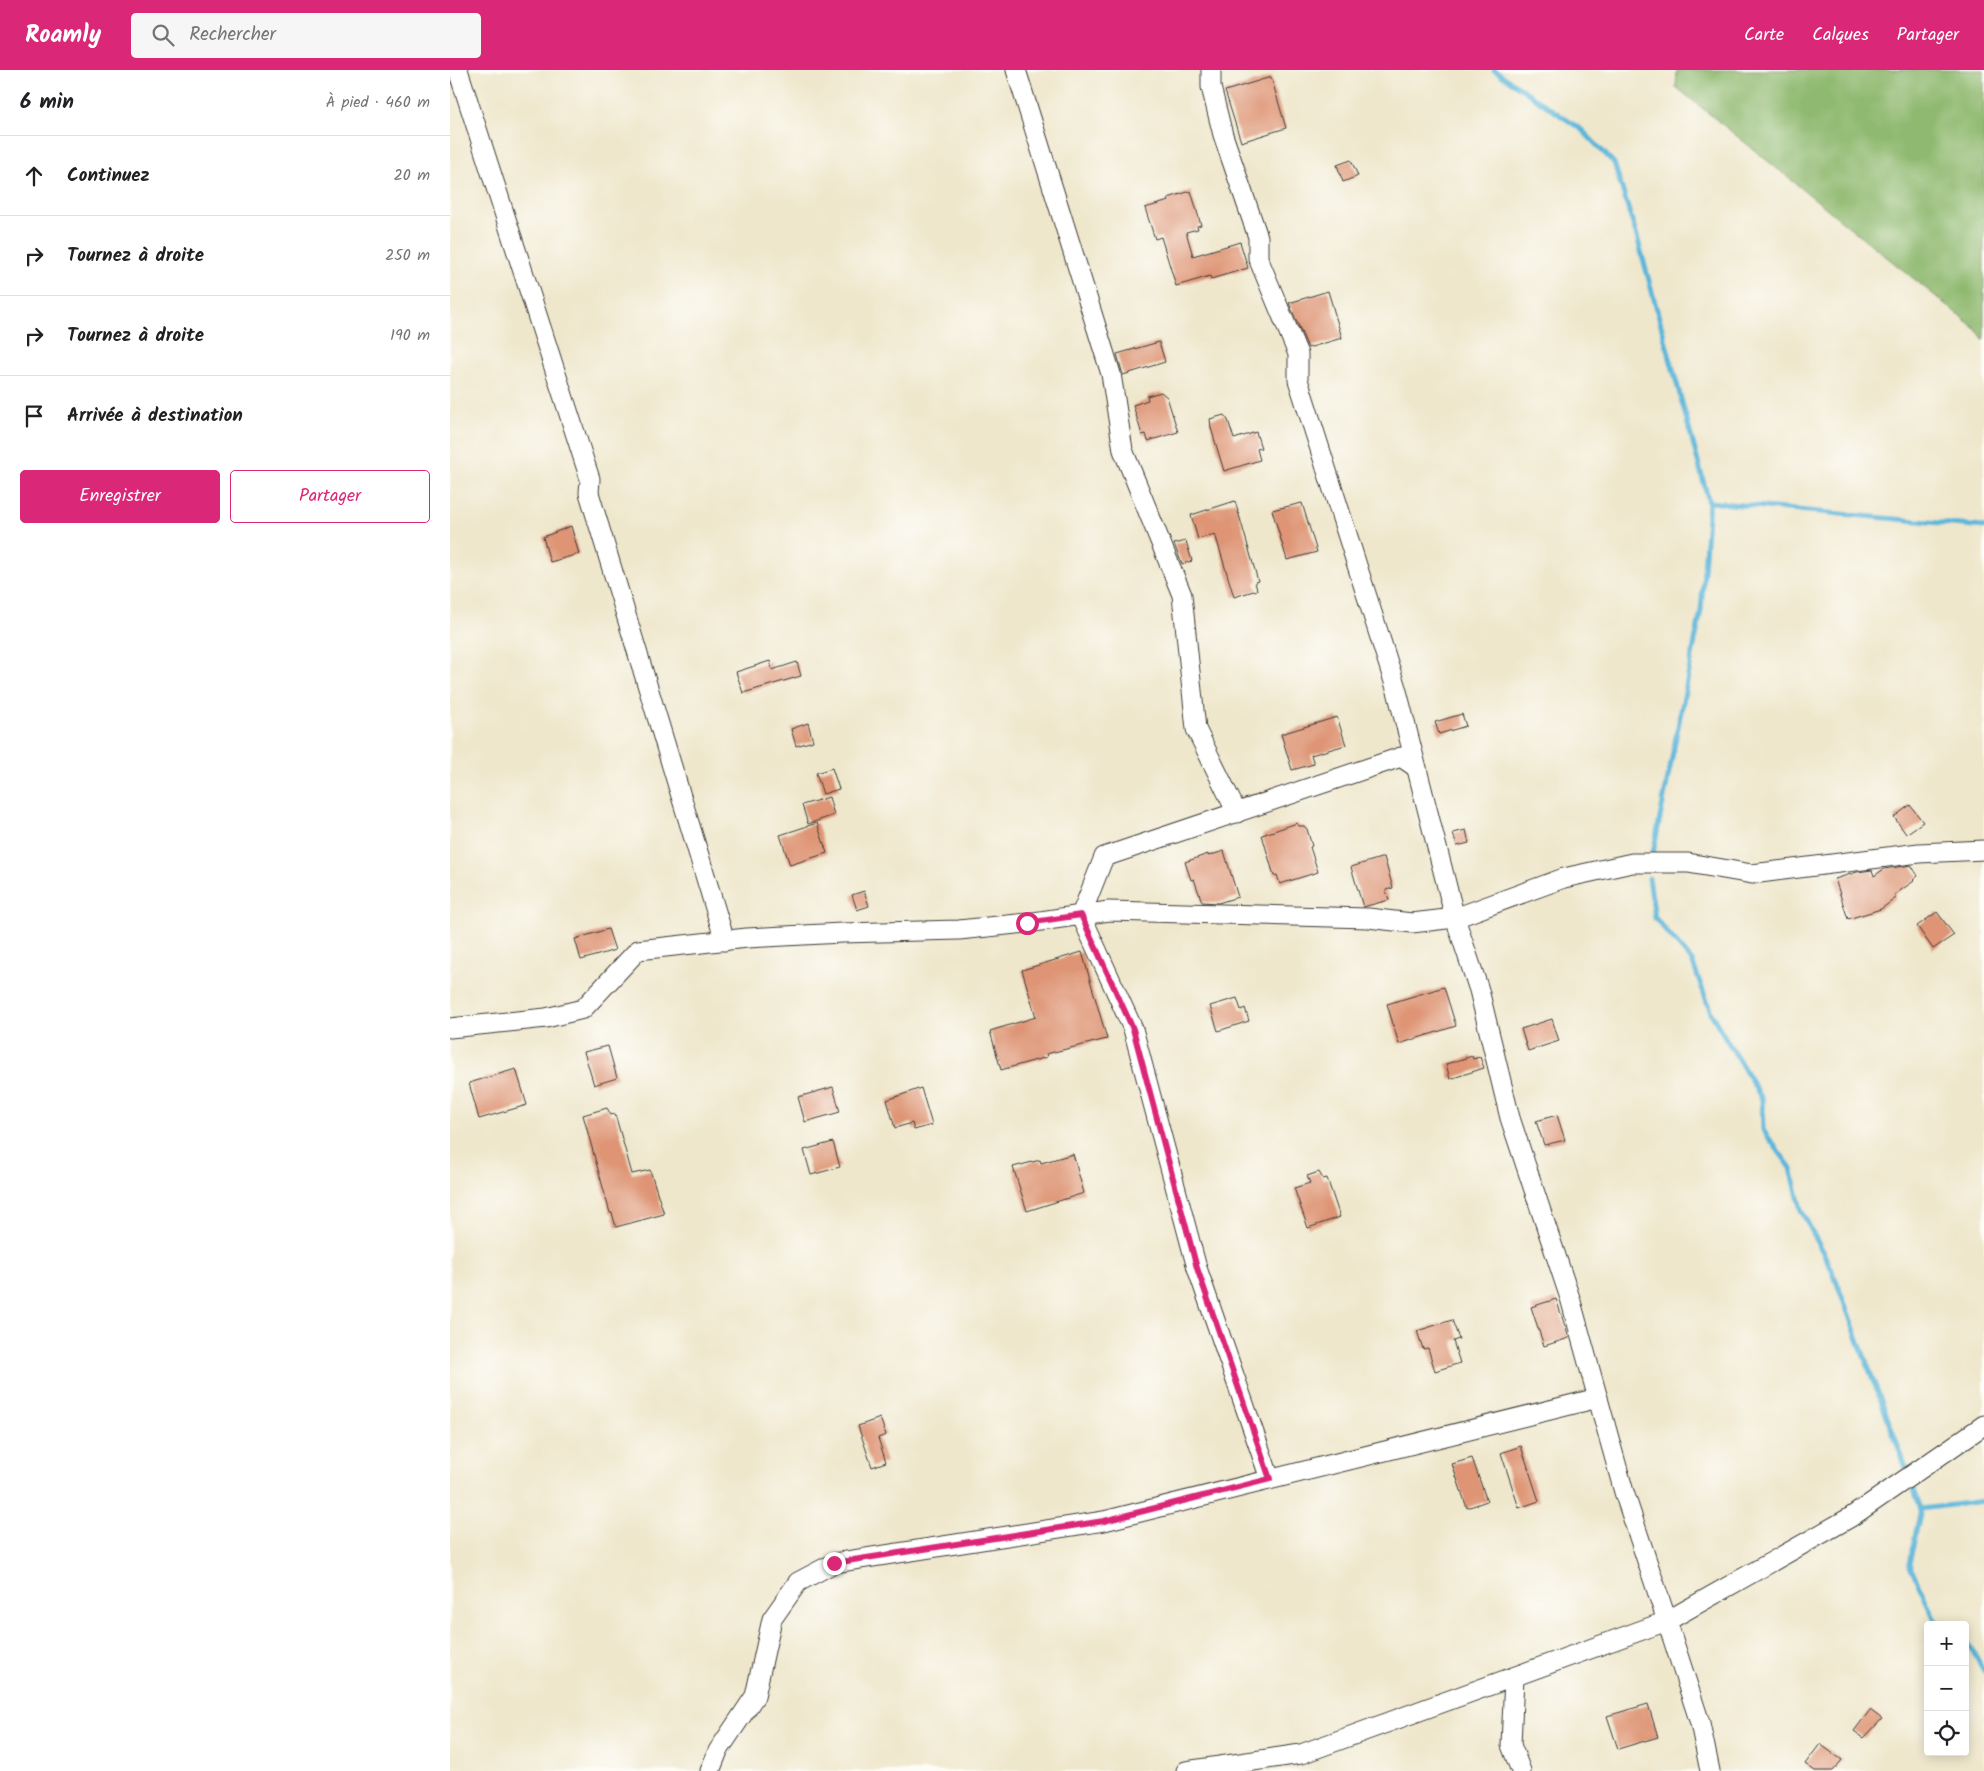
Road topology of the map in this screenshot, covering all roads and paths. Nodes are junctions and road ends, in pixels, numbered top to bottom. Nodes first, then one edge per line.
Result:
1 (458, 70) edge
2 (1016, 70) edge
3 (1211, 70) edge
4 (1417, 768) junction
5 (1237, 813) junction
6 (1984, 850) edge
7 (1081, 915) junction
8 (1455, 918) junction
9 (725, 941) junction
10 (450, 1028) edge
11 (1598, 1398) junction
12 (1984, 1425) edge
13 (1270, 1479) junction
14 (1667, 1621) junction
15 (1514, 1676) junction
16 (1301, 1754) junction
17 (710, 1771) edge
18 (1186, 1771) edge
19 (1292, 1771) edge
20 (1521, 1771) edge
21 (1710, 1771) edge

1 - 9 street
2 - 5 street
3 - 4 street
4 - 5 street
4 - 8 street
5 - 7 street
6 - 8 street
7 - 8 street
7 - 9 street
7 - 13 street
8 - 11 street
9 - 10 street
11 - 13 street
11 - 14 street
12 - 14 street
13 - 17 street
14 - 15 street
14 - 21 street
15 - 16 street
15 - 20 street
16 - 18 street
16 - 19 street

